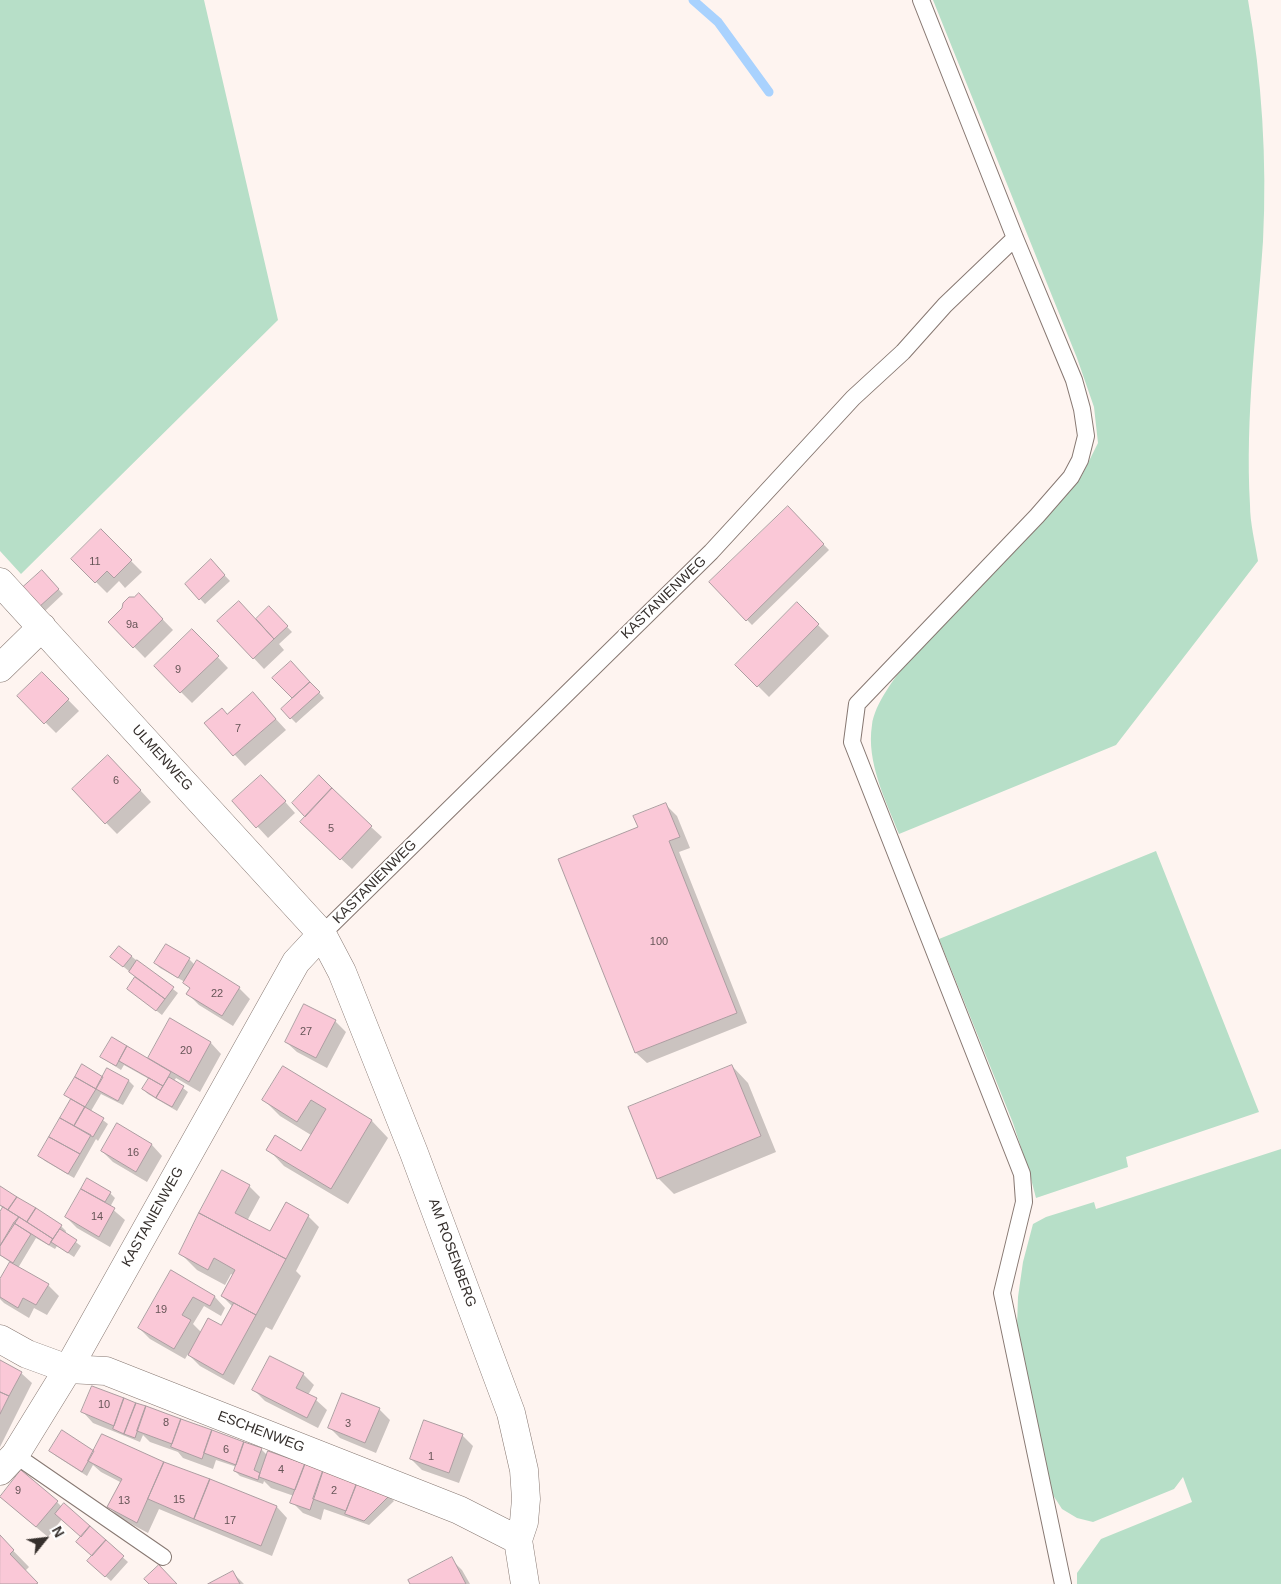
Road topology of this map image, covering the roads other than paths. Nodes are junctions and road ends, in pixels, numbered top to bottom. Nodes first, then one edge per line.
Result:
1 (921, 0) edge
2 (1015, 238) junction
3 (0, 582) edge
4 (42, 627) junction
5 (0, 668) edge
6 (322, 934) junction
7 (0, 1338) edge
8 (68, 1368) junction
9 (7, 1463) edge
10 (518, 1540) junction
11 (163, 1557) dead end
12 (525, 1584) edge
13 (1063, 1584) edge

1 - 2 lane
2 - 6 lane, KASTANIENWEG
2 - 13 lane
3 - 4 street, ULMENWEG
4 - 5 street
4 - 6 street, ULMENWEG
6 - 8 street, KASTANIENWEG
6 - 10 street, AM ROSENBERG
7 - 8 street, ESCHENWEG
8 - 9 street, KASTANIENWEG
8 - 10 street, ESCHENWEG
9 - 11 lane, KASTANIENWEG
10 - 12 street, AM ROSENBERG

